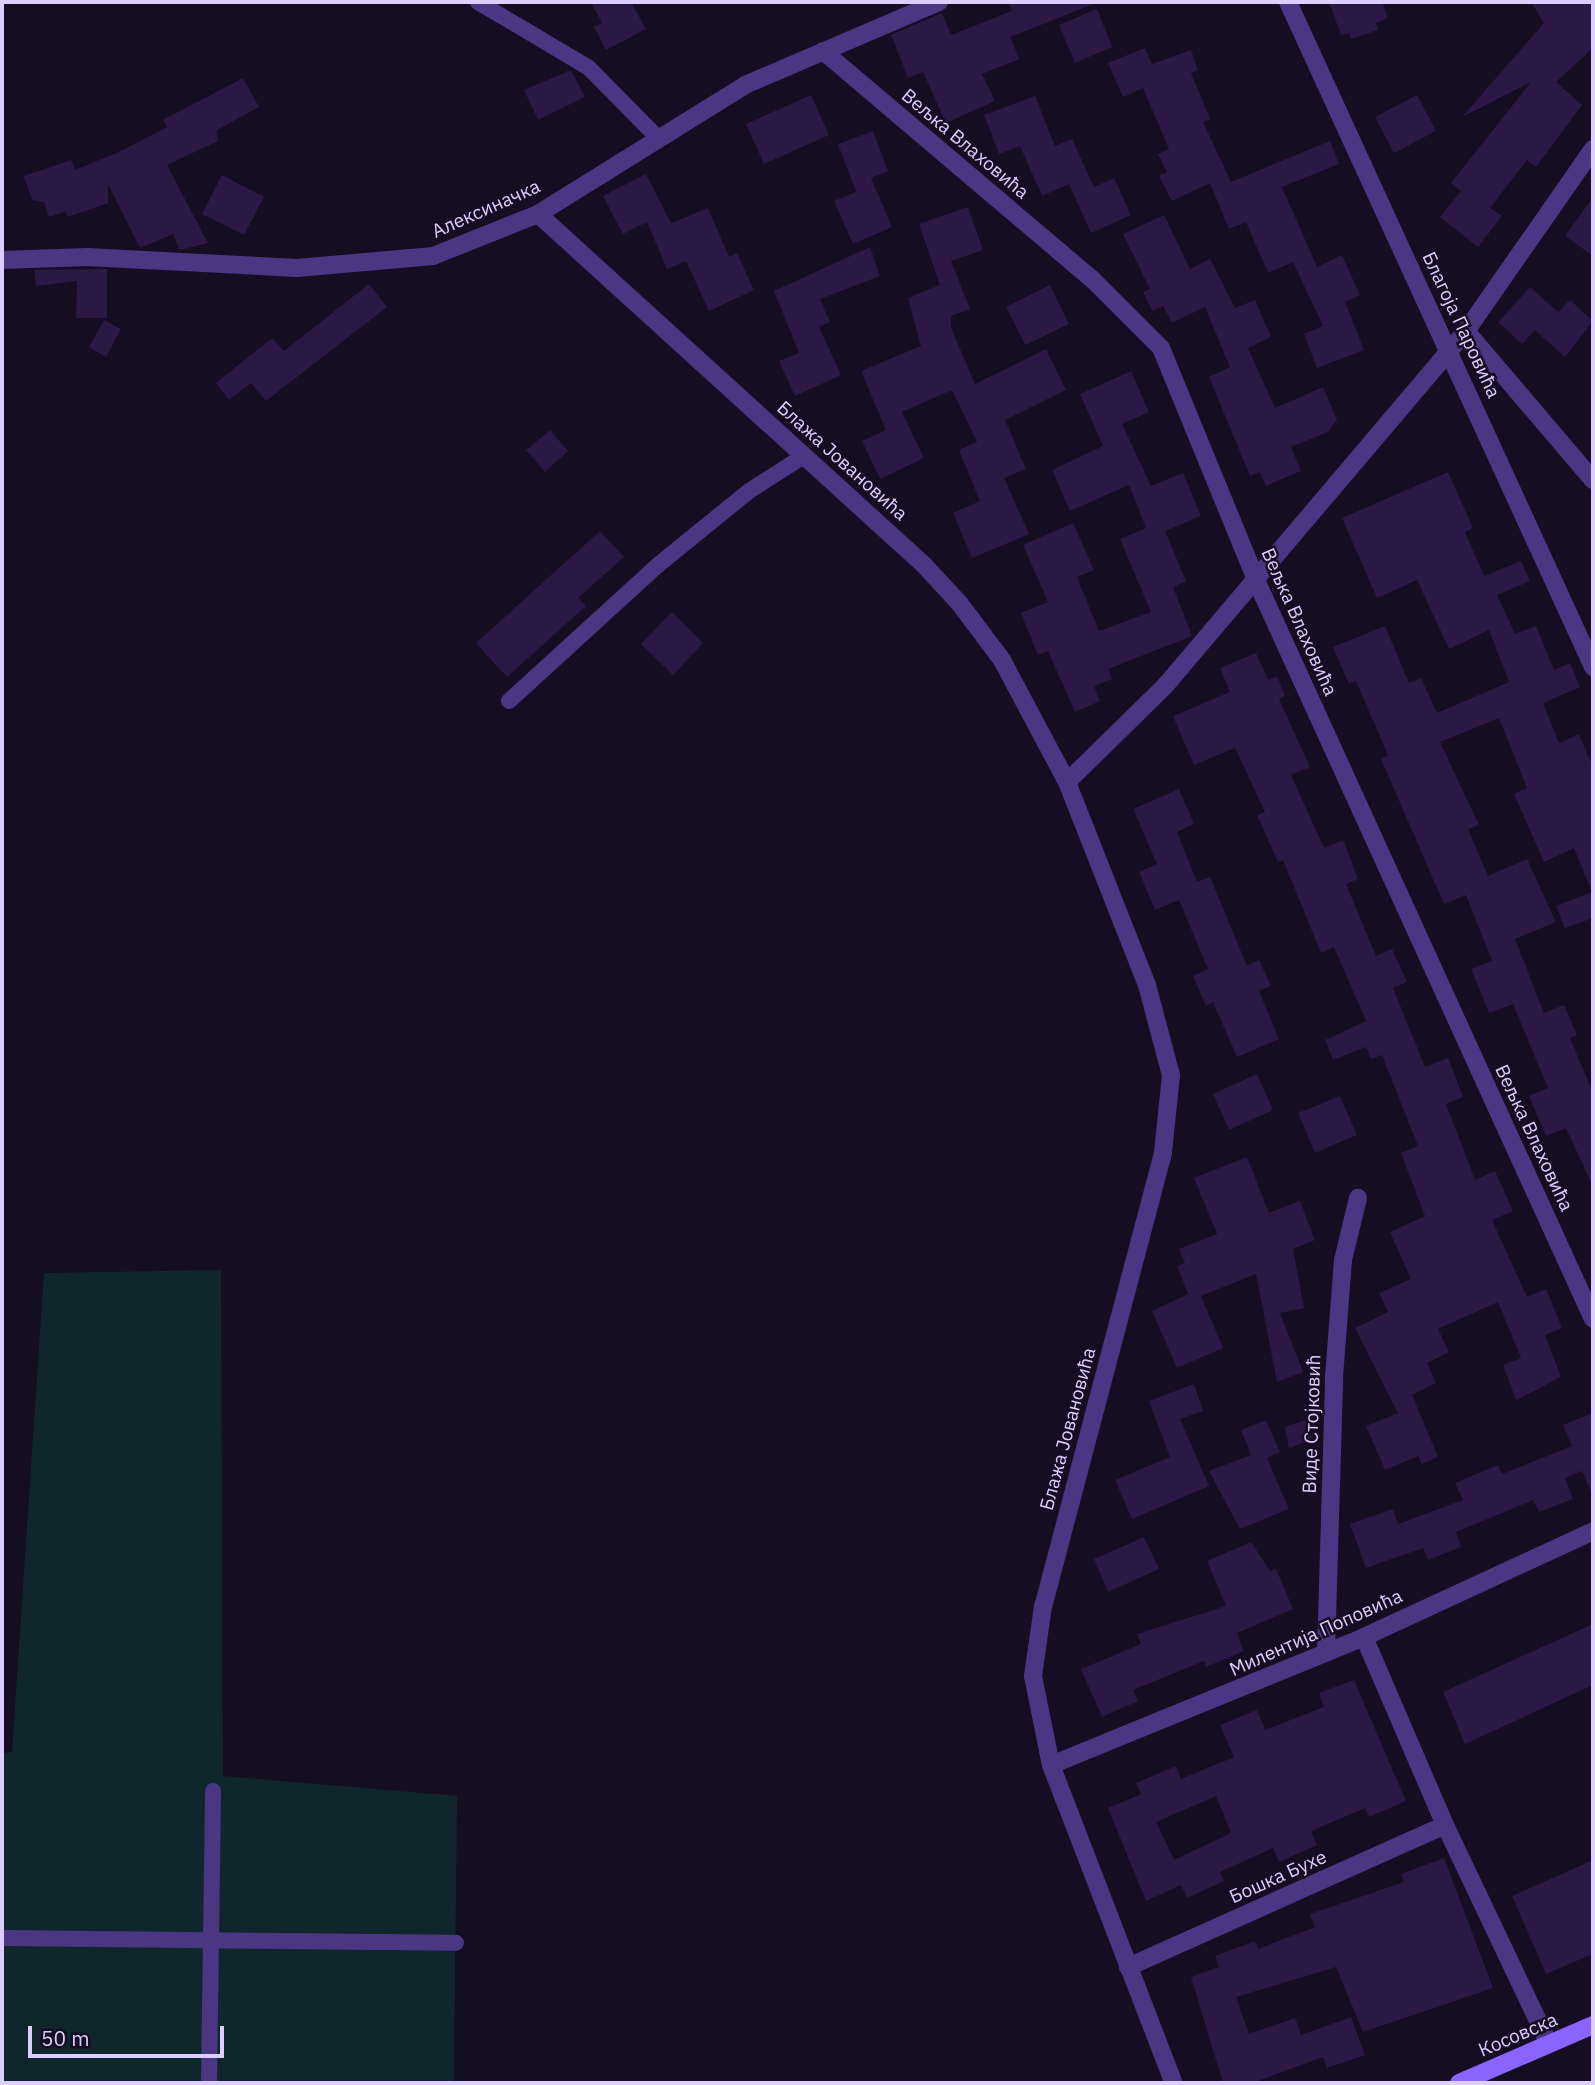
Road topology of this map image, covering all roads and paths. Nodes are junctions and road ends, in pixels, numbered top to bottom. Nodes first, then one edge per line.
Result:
1 (478, 2) edge
2 (939, 2) edge
3 (1288, 2) edge
4 (823, 51) junction
5 (657, 137) junction
6 (1593, 149) edge
7 (538, 214) junction
8 (2, 260) edge
9 (1466, 331) junction
10 (1449, 350) junction
11 (804, 456) junction
12 (1593, 480) edge
13 (1256, 580) junction
14 (1593, 667) edge
15 (509, 701) dead end
16 (1067, 782) junction
17 (1359, 1198) dead end
18 (1593, 1319) edge
19 (1593, 1531) edge
20 (1364, 1637) junction
21 (1326, 1653) junction
22 (1051, 1765) junction
23 (213, 1791) dead end
24 (1445, 1825) junction
25 (2, 1938) edge
26 (212, 1940) junction
27 (456, 1943) dead end
28 (1128, 1966) junction
29 (1593, 2025) edge
30 (1549, 2044) junction
31 (209, 2083) edge
32 (1174, 2083) edge
33 (1459, 2083) edge

1 - 5 lane
2 - 4 street, Алексиначка
3 - 10 street, Благоја Паровића
4 - 5 street, Алексиначка
4 - 13 street, Вељка Влаховића
5 - 7 street, Алексиначка
6 - 9 street
7 - 8 street, Алексиначка
7 - 11 street, Блажа Јовановића
9 - 10 street
9 - 12 street
10 - 13 street
10 - 14 street, Благоја Паровића
11 - 15 lane
11 - 16 street, Блажа Јовановића
13 - 16 street
13 - 18 street, Вељка Влаховића
16 - 22 street, Блажа Јовановића
17 - 21 street, Виде Стојковић
19 - 20 street, Милентија Поповића
20 - 21 street, Милентија Поповића
20 - 24 street
21 - 22 street, Милентија Поповића
22 - 28 street, Блажа Јовановића
23 - 26 lane
24 - 28 street, Бошка Бухе
24 - 30 street
25 - 26 lane
26 - 27 lane
26 - 31 lane
28 - 32 street, Блажа Јовановића
29 - 30 street, Косовска
30 - 33 street, Косовска

